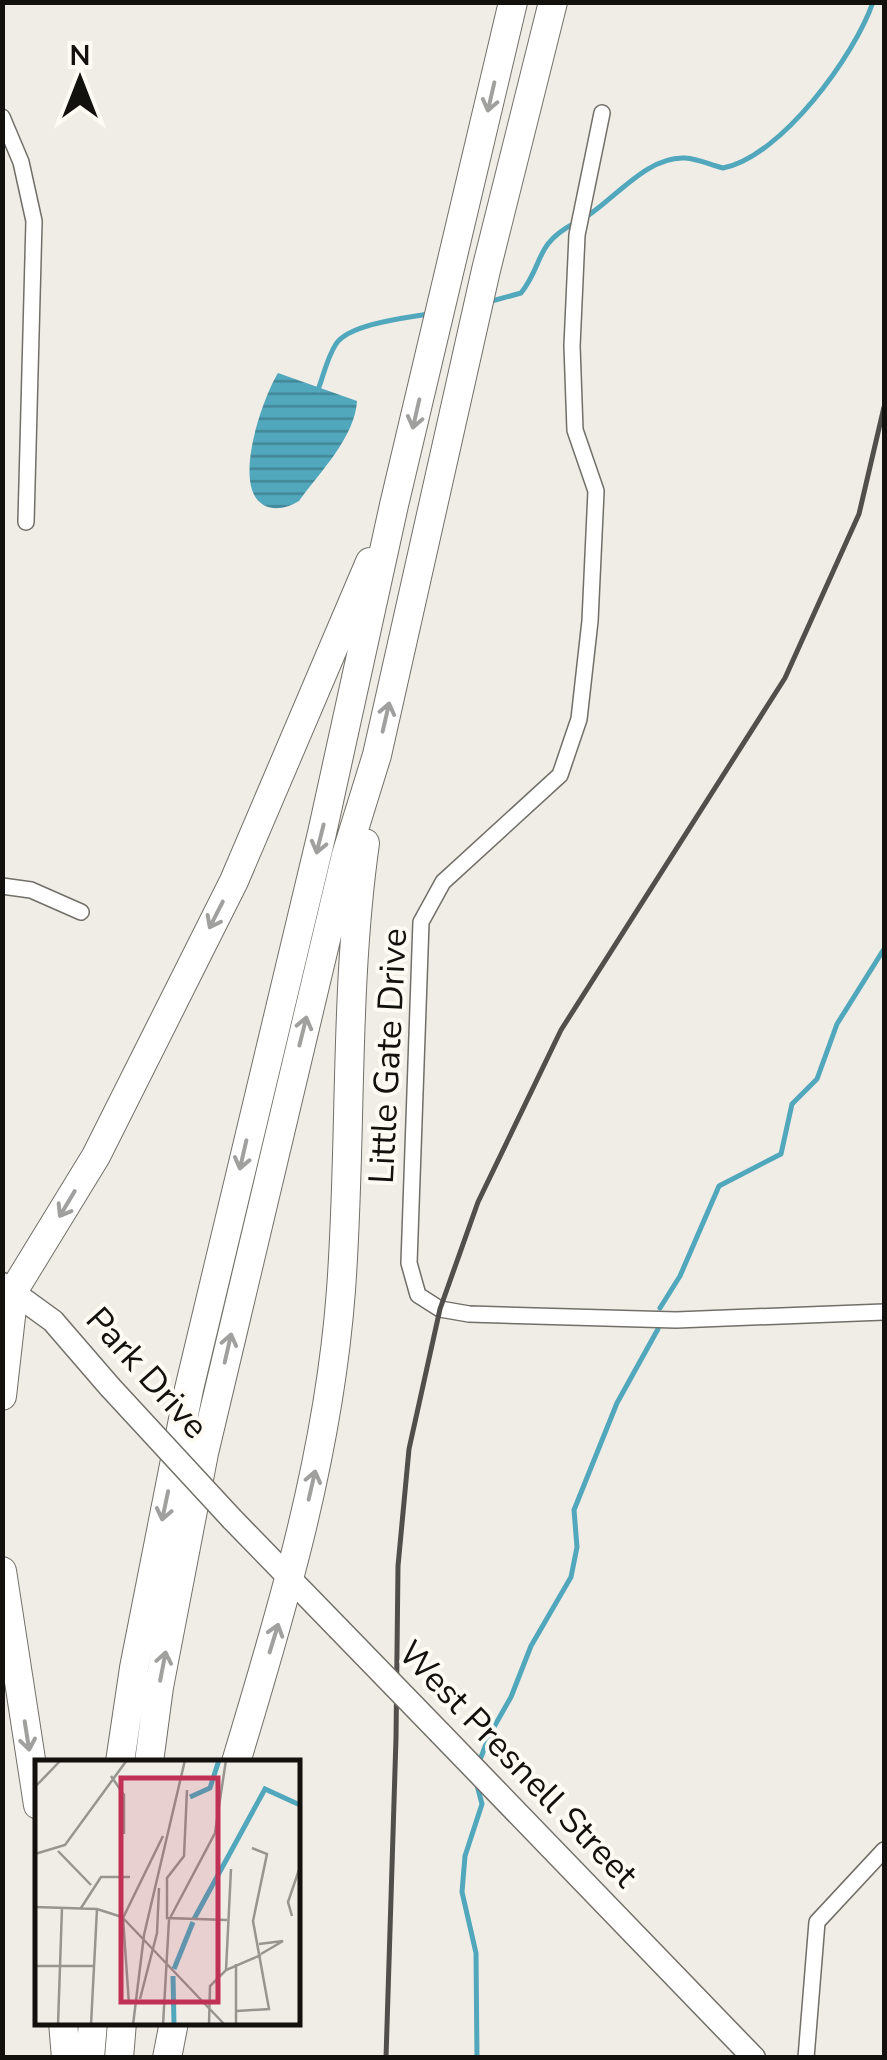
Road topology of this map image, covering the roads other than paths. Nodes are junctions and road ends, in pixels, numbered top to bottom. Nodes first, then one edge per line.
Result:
1 (514, 2) edge
2 (553, 2) edge
3 (602, 114) dead end
4 (2, 116) edge
5 (394, 505) junction
6 (26, 522) dead end
7 (377, 755) junction
8 (2, 886) edge
9 (81, 912) dead end
10 (8, 1287) edge
11 (884, 1312) edge
12 (2, 1396) edge
13 (232, 1519) joint
14 (2, 1570) edge
15 (291, 1580) junction
16 (120, 1760) edge
17 (149, 1760) edge
18 (237, 1760) edge
19 (35, 1786) edge
20 (884, 1850) edge
21 (63, 2025) edge
22 (93, 2025) edge
23 (122, 2025) edge
24 (174, 2025) edge
25 (66, 2058) edge
26 (90, 2058) edge
27 (119, 2058) edge
28 (168, 2058) edge
29 (754, 2058) edge
30 (806, 2058) edge

1 -> 5 highway
7 -> 2 highway
3 - 11 street, Little Gate Drive
4 - 6 street
5 -> 10 highway
5 -> 16 highway
15 -> 7 highway
17 -> 7 highway
8 - 9 street
10 - 12 highway
10 - 13 main road, Park Drive, bridge
13 - 15 main road, West Presnell Street
14 -> 19 highway
18 -> 15 highway
15 - 29 main road, West Presnell Street, bridge
20 - 30 street
21 - 25 highway
22 - 26 highway
23 - 27 highway
24 - 28 highway

